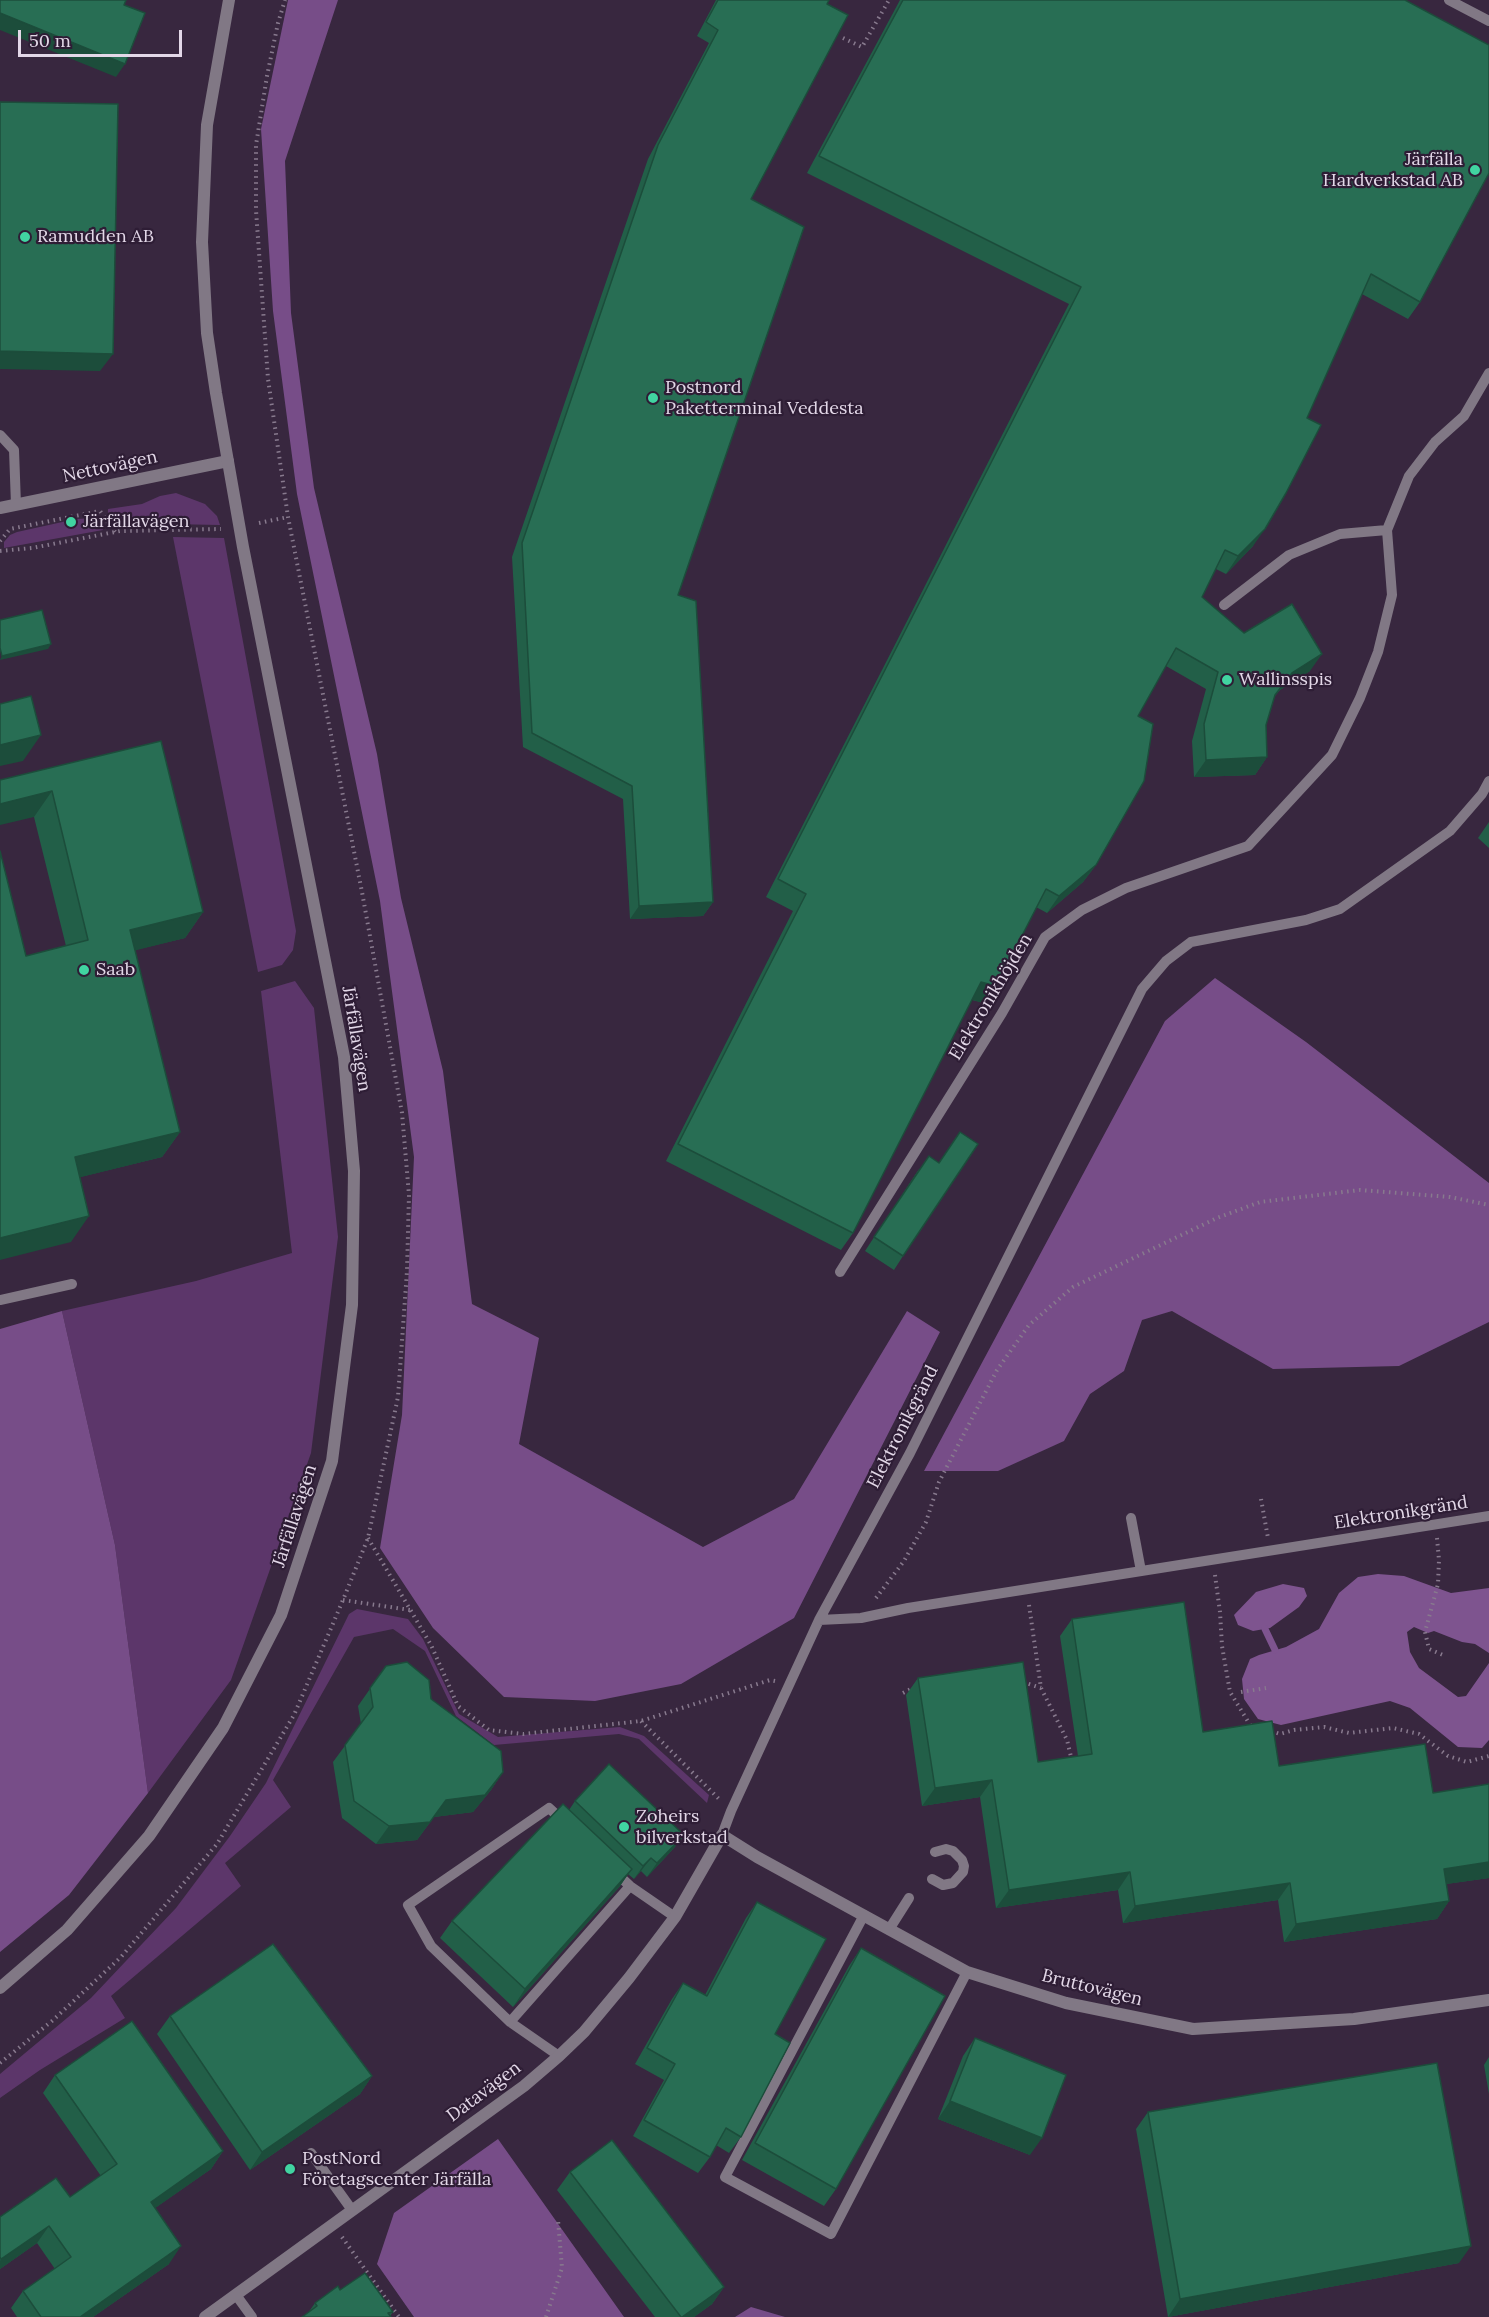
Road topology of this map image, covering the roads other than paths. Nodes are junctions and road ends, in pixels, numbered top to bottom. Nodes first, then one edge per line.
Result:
1 (229, 0) edge
2 (1449, 0) edge
3 (1489, 21) edge
4 (1489, 373) edge
5 (0, 435) edge
6 (228, 461) junction
7 (16, 505) junction
8 (0, 508) edge
9 (1387, 530) junction
10 (1224, 605) dead end
11 (1489, 781) edge
12 (840, 1272) dead end
13 (72, 1284) dead end
14 (0, 1300) edge
15 (1489, 1516) edge
16 (1131, 1518) dead end
17 (1141, 1571) junction
18 (819, 1620) junction
19 (573, 1832) edge
20 (722, 1835) junction
21 (935, 1852) dead end
22 (605, 1863) edge
23 (932, 1879) dead end
24 (630, 1886) junction
25 (909, 1898) dead end
26 (864, 1915) junction
27 (675, 1917) junction
28 (890, 1928) junction
29 (967, 1972) junction
30 (0, 1988) edge
31 (1489, 2000) edge
32 (510, 2022) junction
33 (559, 2056) junction
34 (311, 2153) dead end
35 (352, 2210) junction
36 (236, 2295) junction
37 (205, 2317) edge
38 (252, 2317) edge

1 - 6 street, Järfällavägen
2 - 3 lane
4 - 9 lane, Elektronikhöjden
5 - 7 lane
6 - 7 street, Nettovägen
6 - 30 street, Järfällavägen
7 - 8 street, Nettovägen
9 - 10 lane
9 - 12 lane, Elektronikhöjden
11 - 18 lane, Elektronikgränd
13 - 14 lane
15 - 17 lane, Elektronikgränd
16 - 17 lane
17 - 18 lane, Elektronikgränd
18 - 20 lane, Elektronikgränd
19 - 32 lane
20 - 26 street, Bruttovägen
20 - 27 street, Datavägen
21 - 23 lane
22 - 24 lane
24 - 27 lane
24 - 32 lane
25 - 28 lane
26 - 28 street, Bruttovägen
26 - 29 lane
27 - 33 street, Datavägen
28 - 29 street, Bruttovägen
29 - 31 street, Bruttovägen
32 - 33 lane
33 - 35 street, Datavägen
34 - 35 lane
35 - 36 street, Datavägen
36 - 37 street, Datavägen
36 - 38 lane

